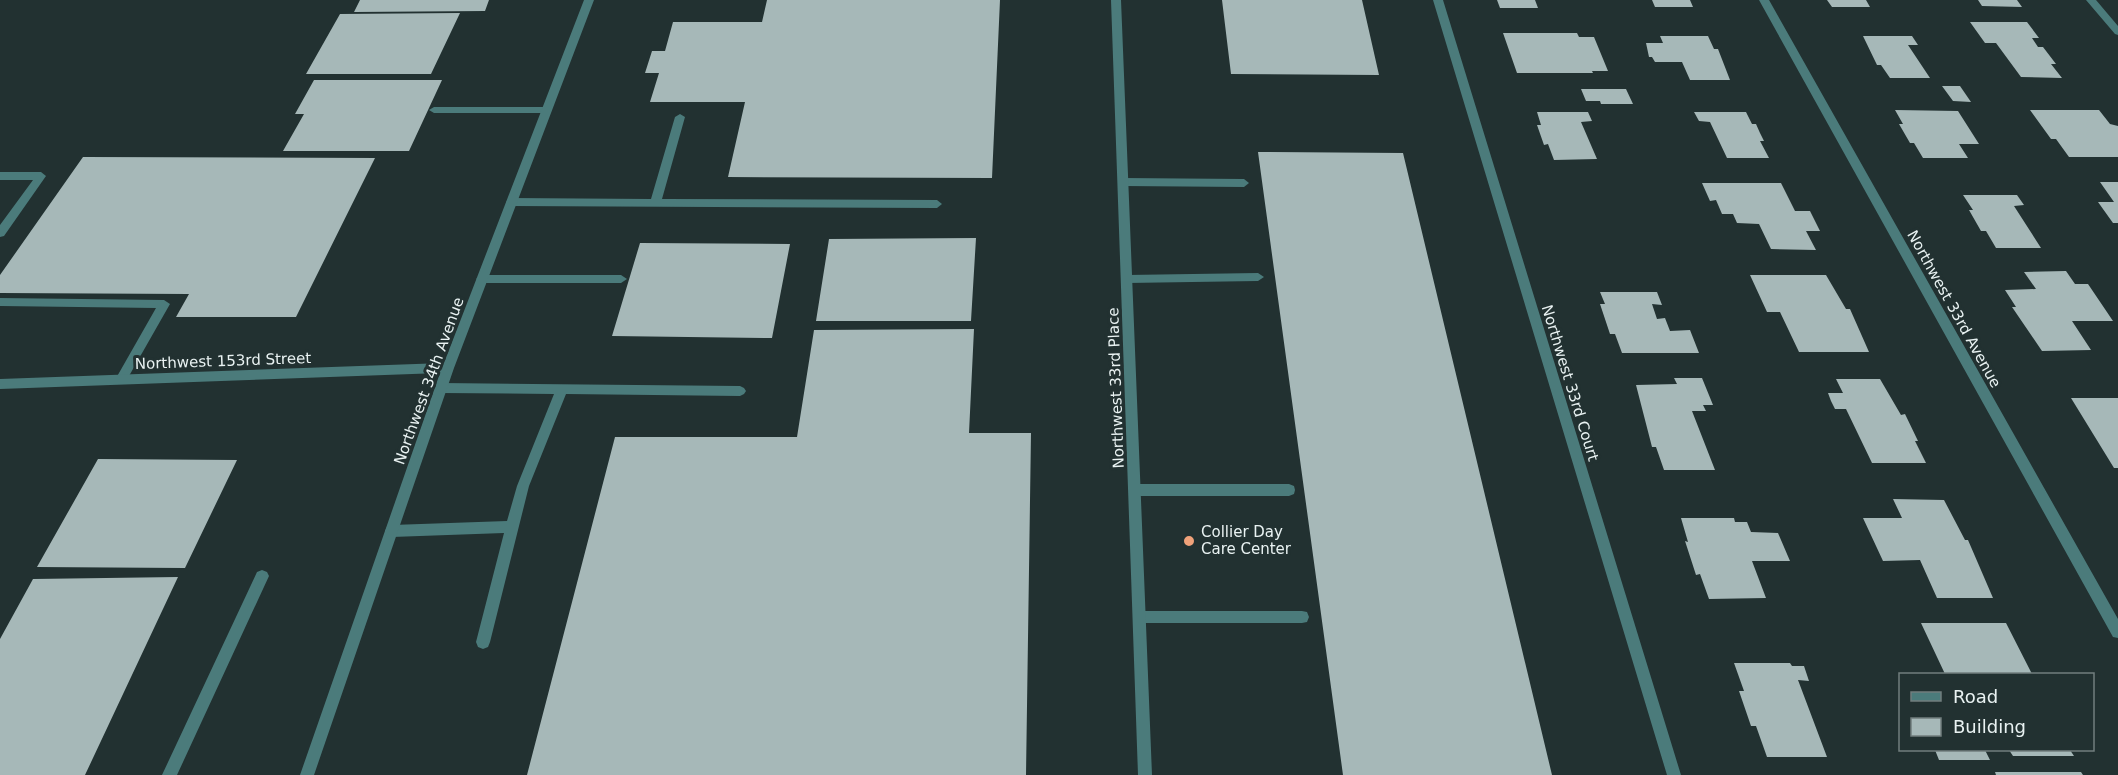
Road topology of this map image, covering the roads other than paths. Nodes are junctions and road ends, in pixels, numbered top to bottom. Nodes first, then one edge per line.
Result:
1 (590, 0) edge
2 (1116, 0) edge
3 (1438, 0) edge
4 (1764, 0) edge
5 (2091, 0) edge
6 (2118, 32) edge
7 (434, 110) dead end
8 (547, 110) junction
9 (680, 117) dead end
10 (0, 177) edge
11 (1123, 182) junction
12 (1245, 183) dead end
13 (512, 202) junction
14 (655, 203) junction
15 (937, 204) dead end
16 (0, 233) edge
17 (1258, 277) dead end
18 (482, 279) junction
19 (621, 279) dead end
20 (1127, 279) junction
21 (0, 302) edge
22 (448, 368) junction
23 (121, 380) junction
24 (0, 384) edge
25 (441, 388) junction
26 (562, 389) junction
27 (740, 391) dead end
28 (1135, 490) junction
29 (1289, 490) dead end
30 (512, 527) junction
31 (392, 531) junction
32 (262, 576) dead end
33 (1302, 616) dead end
34 (1140, 617) junction
35 (2118, 632) edge
36 (483, 642) dead end
37 (169, 775) edge
38 (307, 775) edge
39 (1146, 775) edge
40 (1674, 775) edge

1 - 8 street, Northwest 34th Avenue
2 - 11 street, Northwest 33rd Place
3 - 40 street, Northwest 33rd Court
4 - 35 street, Northwest 33rd Avenue
5 - 6 street
7 - 8 street
8 - 13 street, Northwest 34th Avenue
9 - 14 street
10 - 16 street
11 - 12 street
11 - 20 street, Northwest 33rd Place
13 - 14 street
13 - 18 street, Northwest 34th Avenue
14 - 15 street
17 - 20 street
18 - 19 street
18 - 22 street, Northwest 34th Avenue
20 - 28 street, Northwest 33rd Place
21 - 23 street
22 - 23 street, Northwest 153rd Street
22 - 25 street, Northwest 34th Avenue
23 - 24 street, Northwest 153rd Street
25 - 26 street
25 - 31 street, Northwest 34th Avenue
26 - 27 street
26 - 30 street
28 - 29 street
28 - 34 street, Northwest 33rd Place
30 - 31 street
30 - 36 street
31 - 38 street, Northwest 34th Avenue
32 - 37 street
33 - 34 street
34 - 39 street, Northwest 33rd Place

